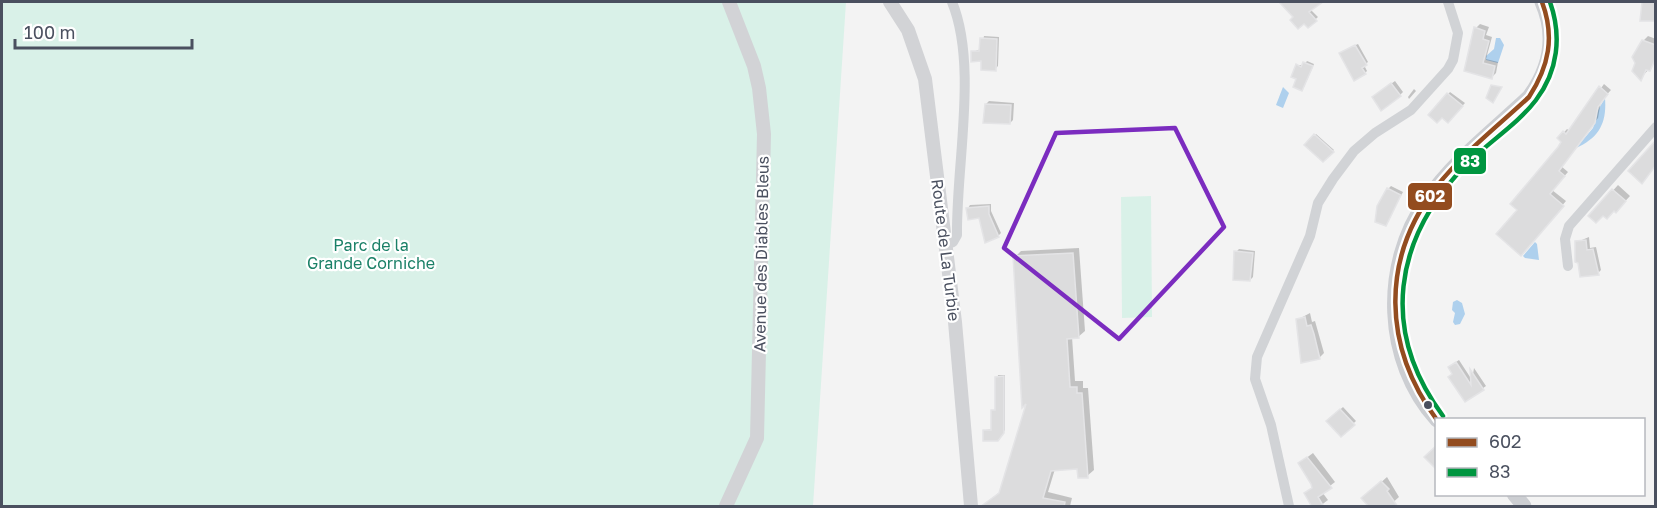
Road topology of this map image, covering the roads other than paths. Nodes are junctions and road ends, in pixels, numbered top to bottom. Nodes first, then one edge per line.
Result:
1 (729, 2) edge
2 (890, 2) edge
3 (952, 2) edge
4 (1448, 2) edge
5 (1542, 2) edge
6 (1656, 127) edge
7 (945, 245) junction
8 (1568, 266) dead end
9 (1436, 418) edge
10 (726, 507) edge
11 (971, 507) edge
12 (1289, 507) edge

1 - 10 main road, Avenue des Diables Bleus
2 - 7 main road, Route de La Turbie
3 - 7 street
4 - 12 street
5 - 9 main road
6 - 8 street
7 - 11 main road, Route de La Turbie

